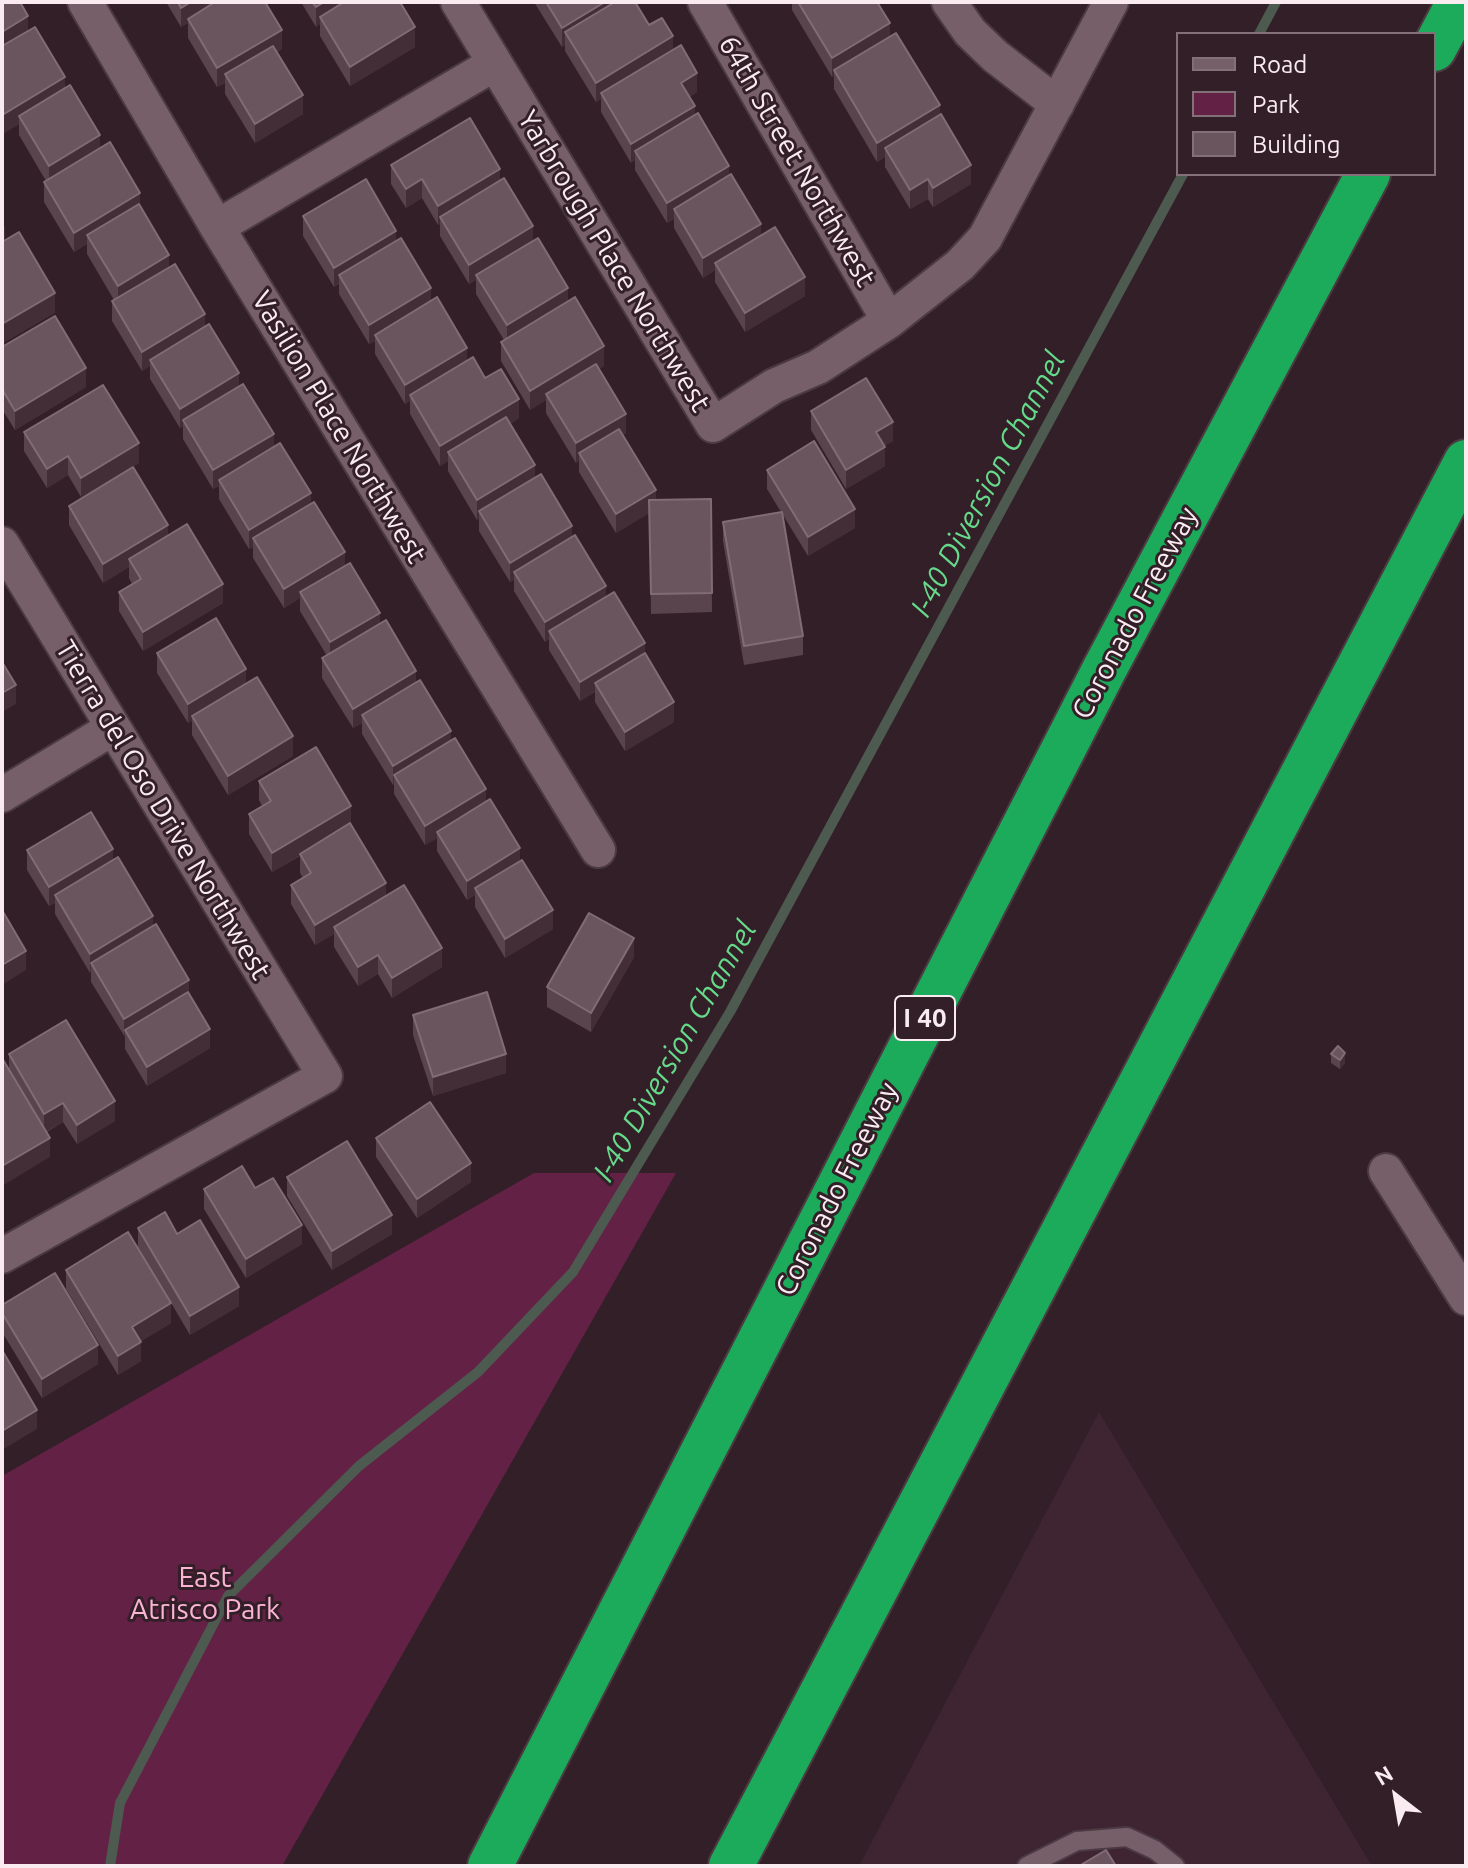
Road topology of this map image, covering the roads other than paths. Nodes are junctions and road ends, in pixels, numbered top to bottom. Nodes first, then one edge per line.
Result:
1 (85, 2) edge
2 (458, 2) edge
3 (705, 2) edge
4 (949, 2) edge
5 (1111, 2) edge
6 (1459, 2) edge
7 (1436, 45) edge
8 (494, 64) junction
9 (1057, 104) junction
10 (1367, 176) edge
11 (217, 227) junction
12 (889, 321) junction
13 (1466, 462) edge
14 (2, 544) edge
15 (113, 728) junction
16 (2, 795) edge
17 (598, 850) dead end
18 (1386, 1171) dead end
19 (2, 1256) edge
20 (1466, 1298) edge
21 (490, 1866) edge
22 (731, 1866) edge
23 (1027, 1866) edge
24 (1175, 1866) edge

1 - 11 street, Vasilion Place Northwest
2 - 8 street, Yarbrough Place Northwest
3 - 12 street, 64th Street Northwest
4 - 9 street
5 - 9 street
6 - 7 highway
8 - 11 street
8 - 12 street, Yarbrough Place Northwest
9 - 12 street
10 - 21 highway, Coronado Freeway / I 40
11 - 17 street, Vasilion Place Northwest
13 - 22 highway
14 - 15 street, Tierra del Oso Drive Northwest
15 - 16 street
15 - 19 street, Tierra del Oso Drive Northwest
18 - 20 street
23 - 24 lane

